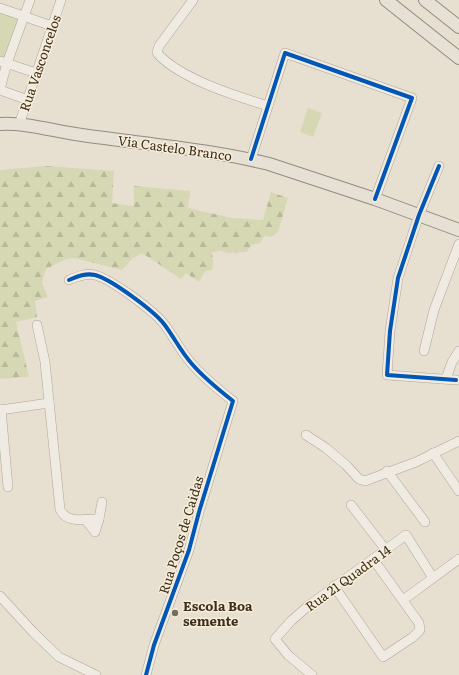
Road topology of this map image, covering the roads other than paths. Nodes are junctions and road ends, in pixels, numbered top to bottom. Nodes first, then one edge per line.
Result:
1 (30, 0) edge
2 (60, 0) edge
3 (193, 0) edge
4 (386, 0) edge
5 (425, 0) edge
6 (0, 8) edge
7 (24, 17) junction
8 (52, 26) junction
9 (459, 27) edge
10 (459, 58) edge
11 (4, 62) edge
12 (36, 73) junction
13 (0, 89) edge
14 (28, 100) junction
15 (268, 106) junction
16 (1, 123) edge
17 (19, 125) junction
18 (251, 159) junction
19 (439, 166) dead end
20 (375, 199) junction
21 (419, 215) junction
22 (459, 230) edge
23 (459, 244) edge
24 (69, 280) dead end
25 (37, 325) dead end
26 (424, 351) dead end
27 (459, 352) edge
28 (446, 379) junction
29 (456, 380) dead end
30 (49, 403) junction
31 (1, 410) edge
32 (306, 434) dead end
33 (459, 441) edge
34 (2, 445) edge
35 (433, 453) junction
36 (387, 472) junction
37 (8, 487) dead end
38 (459, 491) edge
39 (102, 502) dead end
40 (351, 505) dead end
41 (425, 522) dead end
42 (386, 550) junction
43 (373, 559) junction
44 (459, 560) edge
45 (433, 578) junction
46 (334, 586) junction
47 (0, 596) edge
48 (403, 600) junction
49 (96, 675) edge
50 (146, 675) edge
51 (312, 675) edge

1 - 7 street
2 - 8 street, Rua Vasconcelos
3 - 15 street
4 - 10 main road
5 - 9 main road
6 - 7 street
7 - 8 street
7 - 11 street
8 - 12 street, Rua Vasconcelos
11 - 12 street
11 - 13 street
12 - 14 street, Rua Vasconcelos
13 - 14 street
14 - 17 street, Rua Vasconcelos
15 - 18 street
15 - 20 street
16 - 17 main road, Via Castelo Branco
17 - 18 main road, Via Castelo Branco
18 - 20 main road, Via Castelo Branco
19 - 21 street
20 - 21 main road, Via Castelo Branco
21 - 22 main road, Via Castelo Branco
21 - 28 street
23 - 26 street
24 - 50 street, Rua Poços de Caidas
25 - 30 street
27 - 28 street
28 - 29 street
30 - 31 street
30 - 39 street
31 - 34 street
32 - 36 street
33 - 35 street
34 - 37 street
35 - 36 street
35 - 38 street
36 - 41 street
40 - 42 street
42 - 43 street, Rua 21 Quadra 14
42 - 45 street, Rua 21 Quadra 14
43 - 46 street, Rua 21 Quadra 14
43 - 48 street
44 - 45 street
45 - 48 street
46 - 48 street
46 - 51 street, Rua 21 Quadra 14
47 - 49 street

